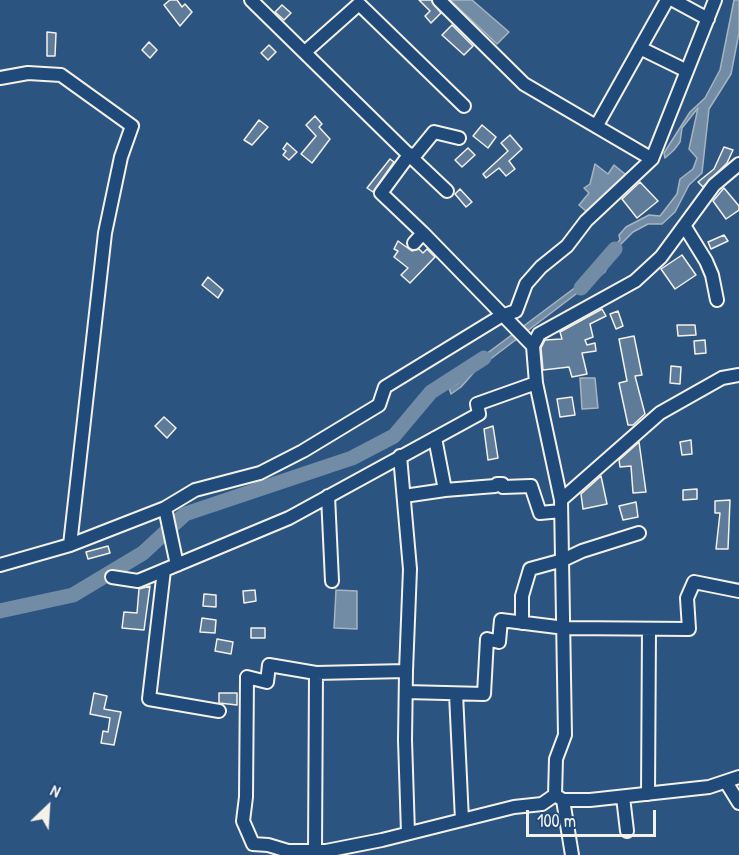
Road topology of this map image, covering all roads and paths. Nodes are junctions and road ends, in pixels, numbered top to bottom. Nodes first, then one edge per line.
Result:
1 (251, 0) edge
2 (439, 0) edge
3 (667, 0) edge
4 (673, 0) edge
5 (715, 0) edge
6 (708, 19) junction
7 (640, 48) junction
8 (305, 52) junction
9 (687, 71) junction
10 (0, 78) edge
11 (464, 106) dead end
12 (597, 125) junction
13 (459, 138) dead end
14 (410, 155) junction
15 (652, 159) junction
16 (739, 164) edge
17 (447, 191) dead end
18 (685, 227) junction
19 (423, 233) junction
20 (414, 243) dead end
21 (717, 300) dead end
22 (501, 316) junction
23 (533, 346) junction
24 (739, 375) edge
25 (536, 383) junction
26 (435, 438) junction
27 (400, 456) junction
28 (445, 490) junction
29 (328, 496) junction
30 (404, 496) junction
31 (561, 505) junction
32 (165, 508) junction
33 (639, 533) dead end
34 (70, 544) junction
35 (563, 560) junction
36 (0, 565) edge
37 (177, 565) junction
38 (164, 570) junction
39 (112, 577) dead end
40 (332, 581) dead end
41 (739, 591) edge
42 (522, 623) junction
43 (565, 628) junction
44 (649, 629) junction
45 (406, 671) junction
46 (316, 673) junction
47 (406, 692) junction
48 (456, 694) junction
49 (219, 711) dead end
50 (739, 777) edge
51 (726, 782) junction
52 (648, 794) junction
53 (623, 796) junction
54 (559, 797) junction
55 (739, 803) edge
56 (462, 820) junction
57 (627, 831) dead end
58 (408, 833) junction
59 (266, 850) edge
60 (315, 851) junction
61 (572, 855) edge

1 - 8 street
2 - 12 street
3 - 7 street
4 - 6 street
5 - 6 street
6 - 9 street
7 - 9 street
7 - 12 street
8 - 11 street
8 - 14 street
9 - 15 street
10 - 34 street
12 - 15 street
13 - 14 street
14 - 17 street
14 - 19 street
15 - 22 street
16 - 18 street
18 - 21 street
18 - 23 street
19 - 20 street
19 - 22 street
22 - 23 street
22 - 32 street
23 - 25 street
24 - 31 street
25 - 26 street
25 - 31 street
26 - 27 street
26 - 28 street
27 - 29 street
27 - 30 street
28 - 30 street
28 - 31 street
29 - 37 street
29 - 40 street
30 - 45 street
31 - 35 street
32 - 34 street
32 - 37 street
33 - 35 street
34 - 36 street
35 - 42 street
35 - 43 street
37 - 38 street
38 - 39 street
38 - 49 street
41 - 44 street
42 - 43 street
42 - 48 street
43 - 44 street
43 - 54 street
44 - 52 street
45 - 46 street
45 - 47 street
46 - 59 street
46 - 60 street
47 - 48 street
47 - 58 street
48 - 56 street
50 - 51 street
51 - 52 street
51 - 55 street
52 - 53 street
53 - 54 street
53 - 57 street
54 - 56 street
54 - 61 street
56 - 58 street
58 - 60 street
59 - 60 street

